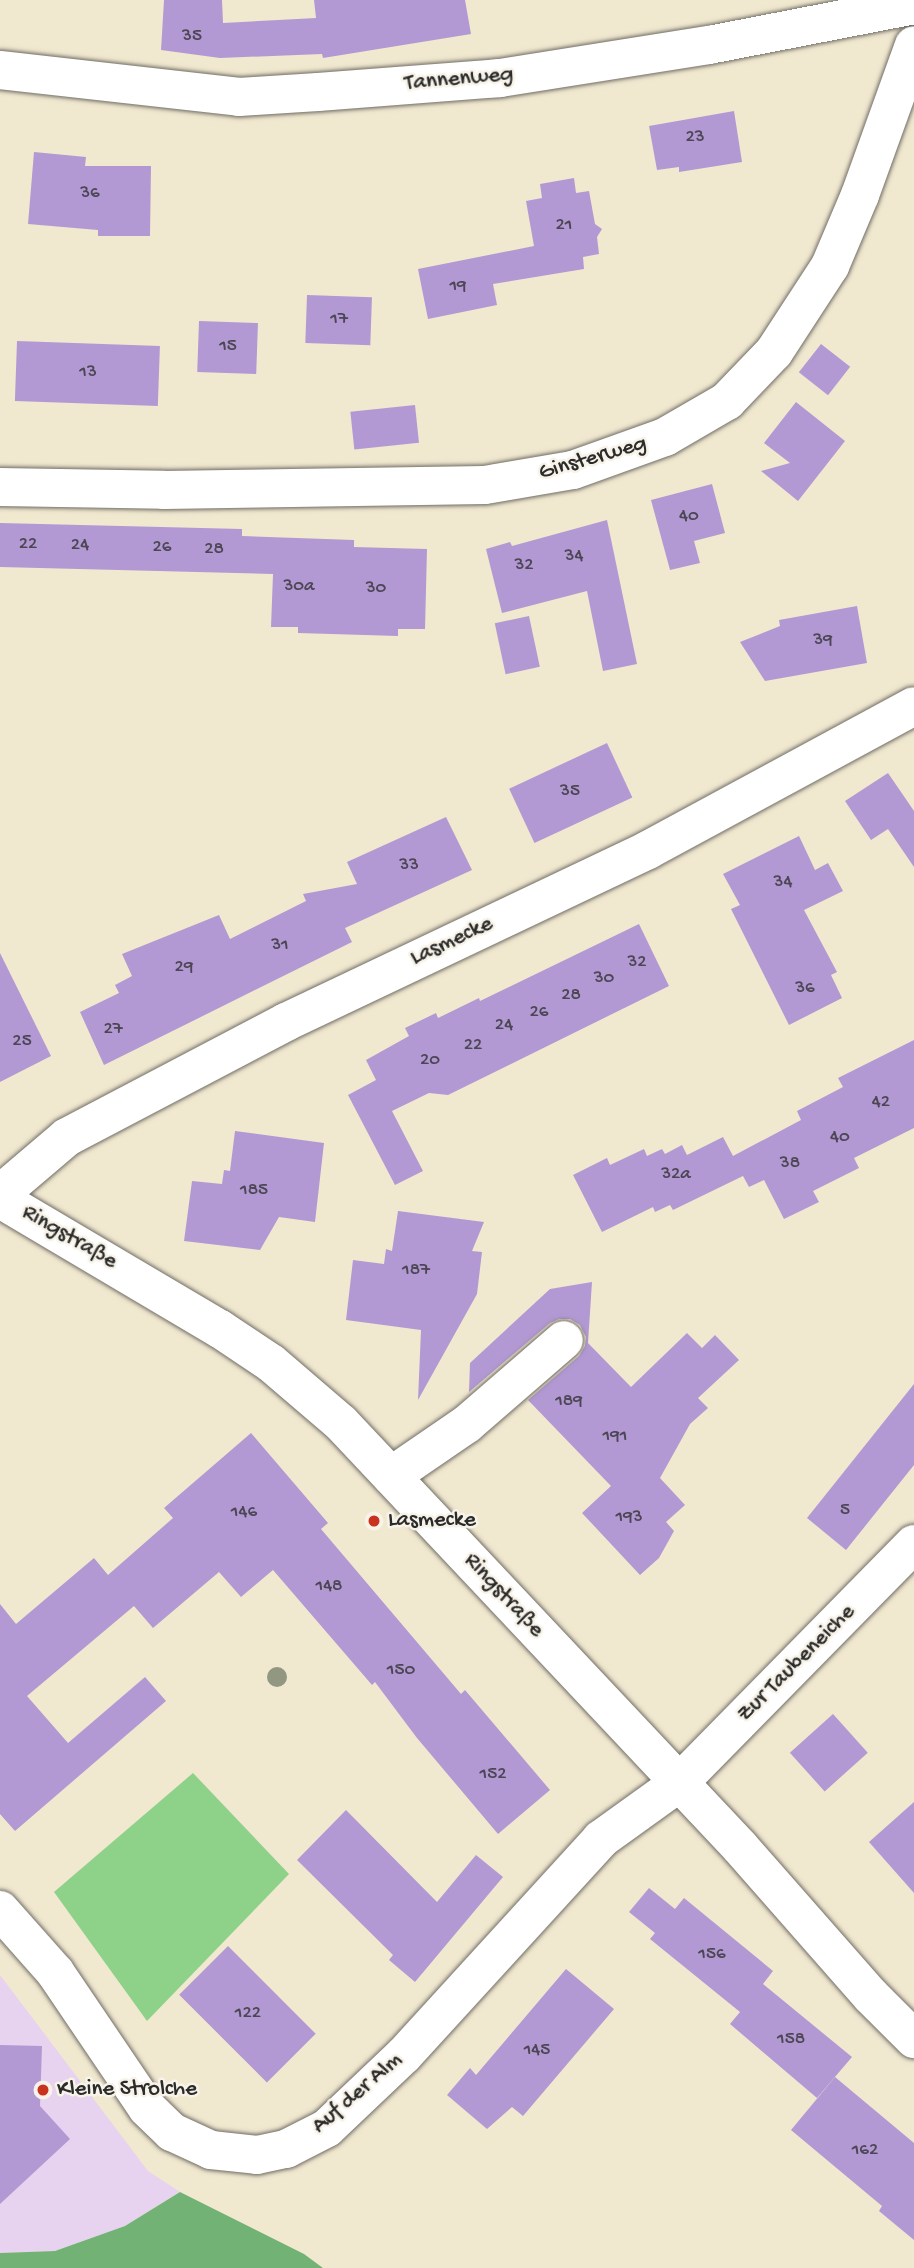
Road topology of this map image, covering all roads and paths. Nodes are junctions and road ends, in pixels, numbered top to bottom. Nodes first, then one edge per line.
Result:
1 (914, 5) edge
2 (914, 45) edge
3 (0, 70) edge
4 (0, 487) edge
5 (914, 706) edge
6 (0, 1196) edge
7 (564, 1340) dead end
8 (391, 1476) junction
9 (914, 1544) edge
10 (679, 1783) junction
11 (0, 1910) edge
12 (914, 2039) edge

1 - 3 street, Tannenweg
2 - 4 street, Ginsterweg
5 - 6 street, Lasmecke
6 - 8 street, Ringstraße
7 - 8 street
8 - 10 street, Ringstraße
9 - 10 street, Zur Taubeneiche
10 - 11 street, Auf der Alm
10 - 12 street, Ringstraße

